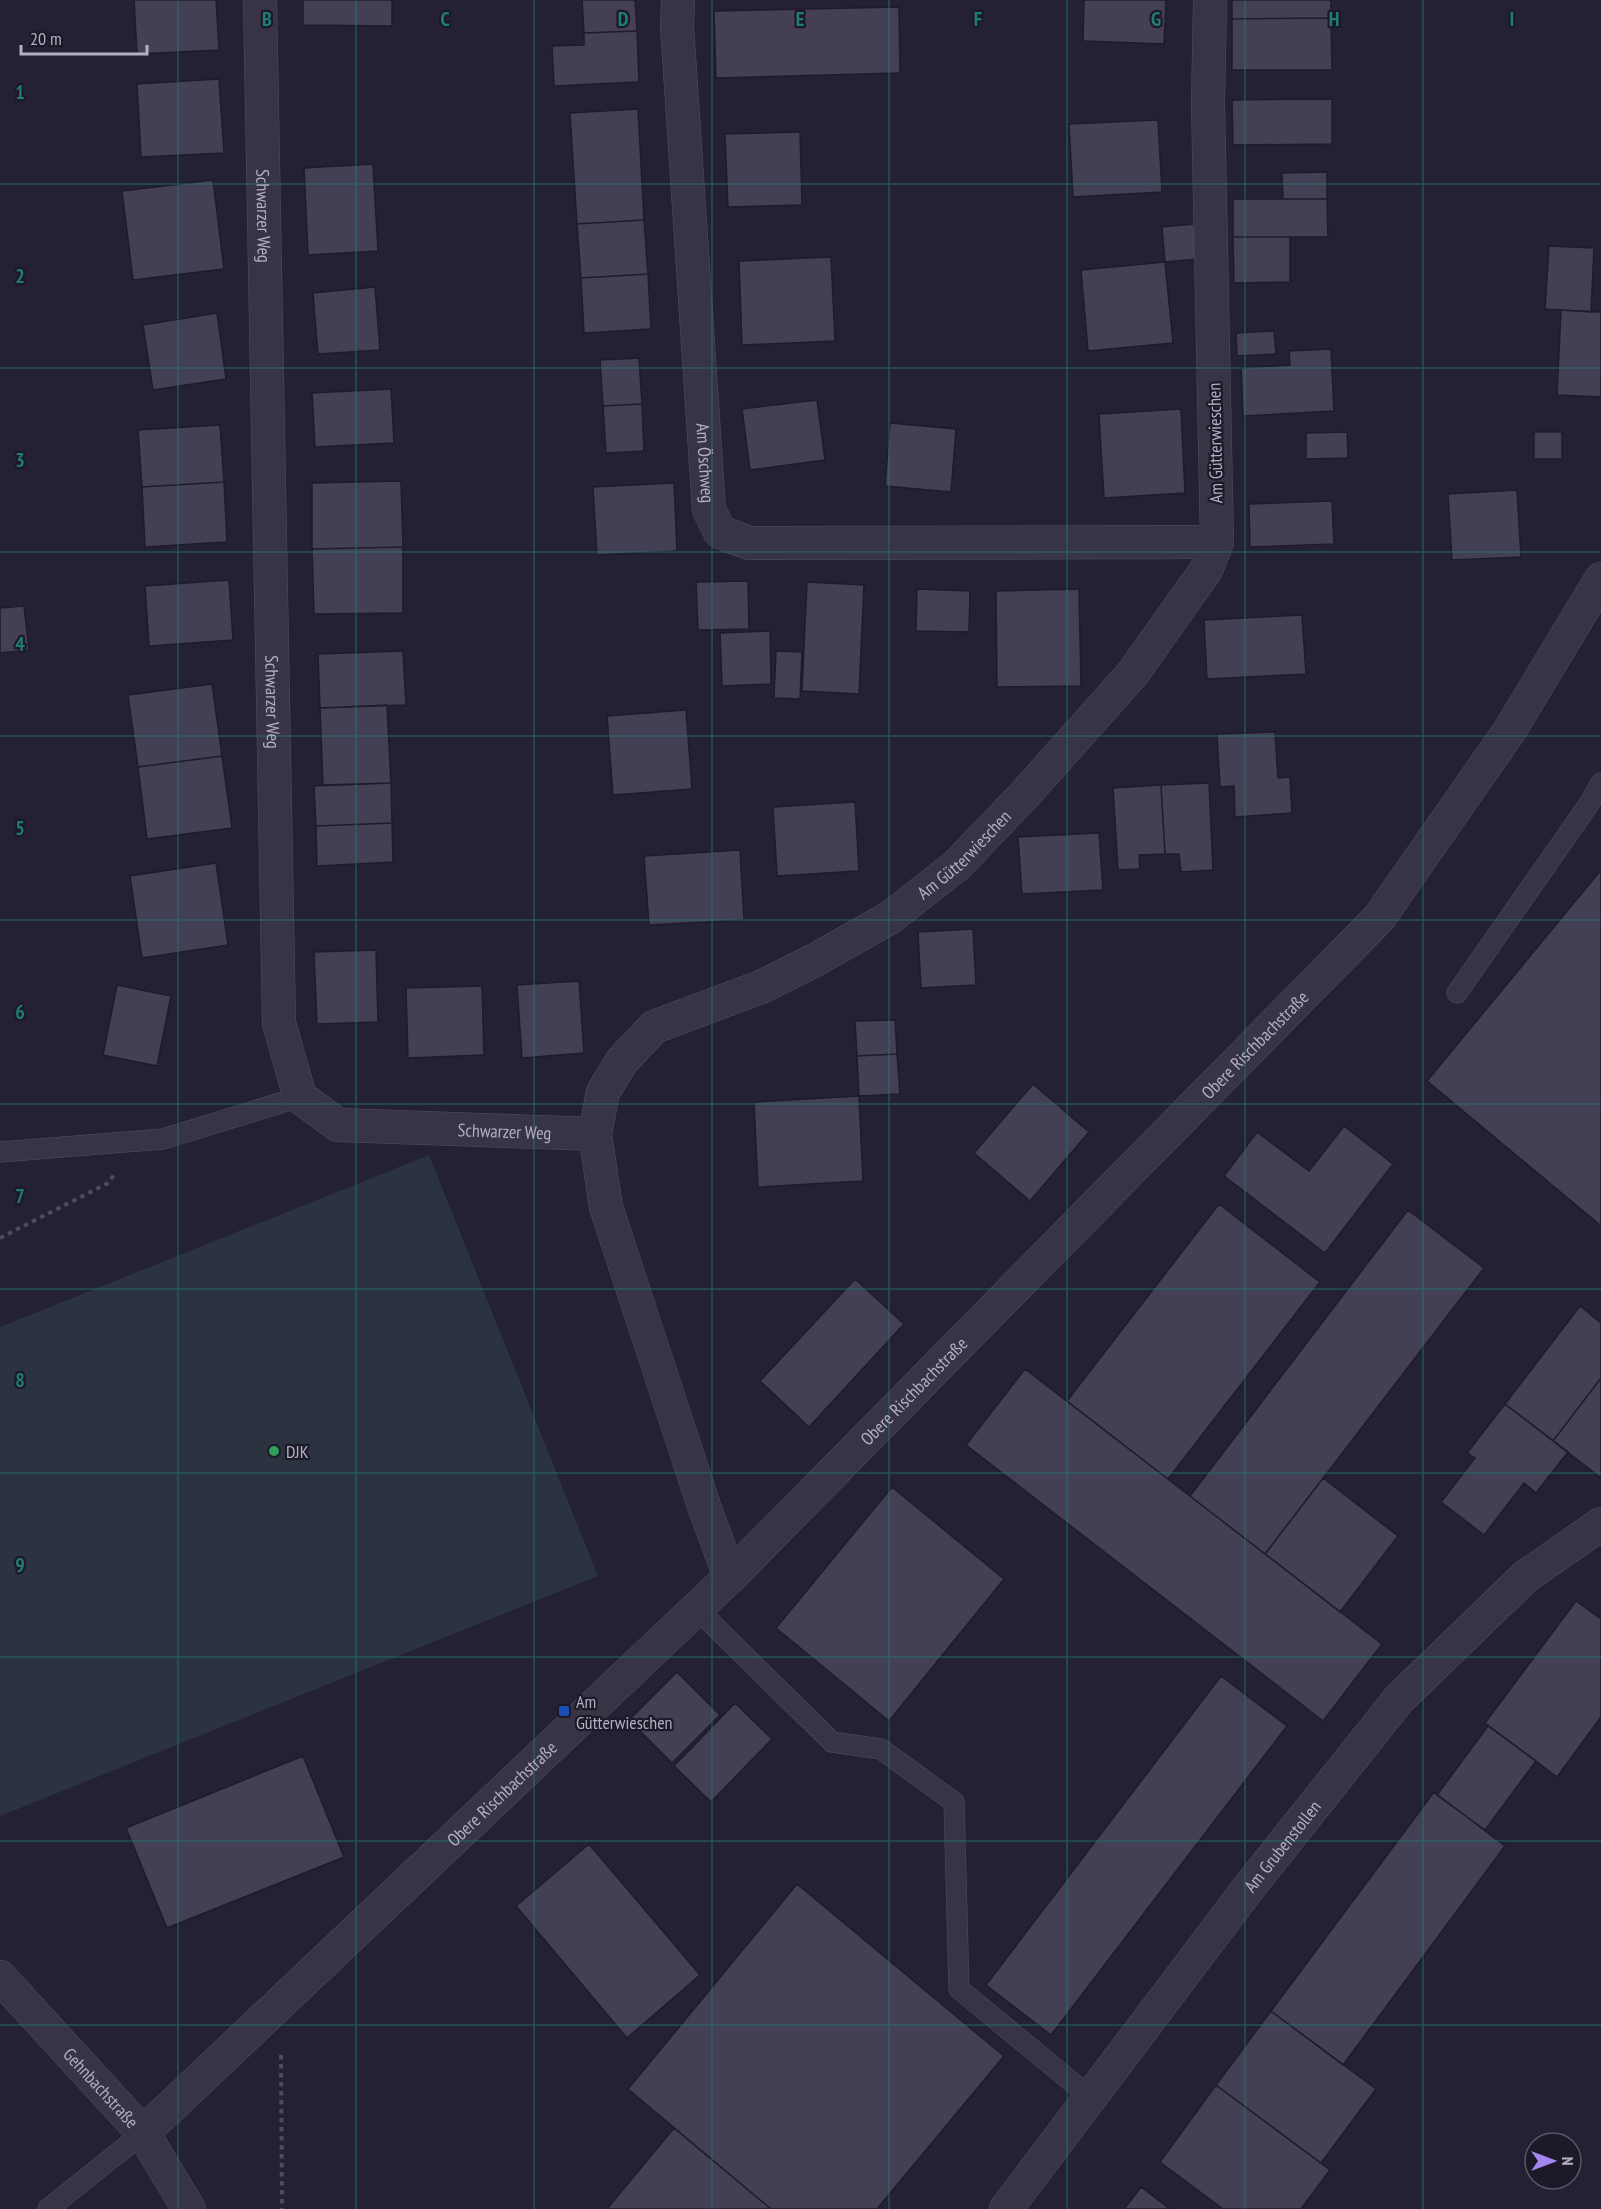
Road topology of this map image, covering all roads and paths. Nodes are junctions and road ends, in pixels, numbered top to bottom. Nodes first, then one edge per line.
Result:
1 (260, 0) edge
2 (678, 0) edge
3 (1210, 0) edge
4 (1217, 542) junction
5 (1601, 579) edge
6 (1601, 783) edge
7 (1457, 993) dead end
8 (300, 1097) junction
9 (595, 1134) junction
10 (135, 1141) junction
11 (0, 1152) edge
12 (0, 1238) edge
13 (1601, 1524) edge
14 (730, 1577) junction
15 (697, 1609) junction
16 (0, 1977) edge
17 (281, 2051) dead end
18 (1090, 2097) junction
19 (143, 2133) junction
20 (48, 2209) edge
21 (189, 2209) edge
22 (282, 2209) edge
23 (1006, 2209) edge

1 - 8 street, Schwarzer Weg
2 - 4 street, Am Öschweg
3 - 4 street, Am Gütterwieschen
4 - 9 street, Am Gütterwieschen
5 - 14 street, Obere Rischbachstraße
6 - 7 lane
8 - 9 street, Schwarzer Weg
8 - 10 lane
9 - 14 street, Am Gütterwieschen
10 - 11 lane
10 - 12 path
13 - 18 street, Am Grubenstollen
14 - 15 street, Obere Rischbachstraße
15 - 18 lane
15 - 19 street, Obere Rischbachstraße
16 - 19 street, Gehnbachstraße
17 - 22 path
18 - 23 street, Am Grubenstollen
19 - 20 lane
19 - 21 street, Gehnbachstraße

